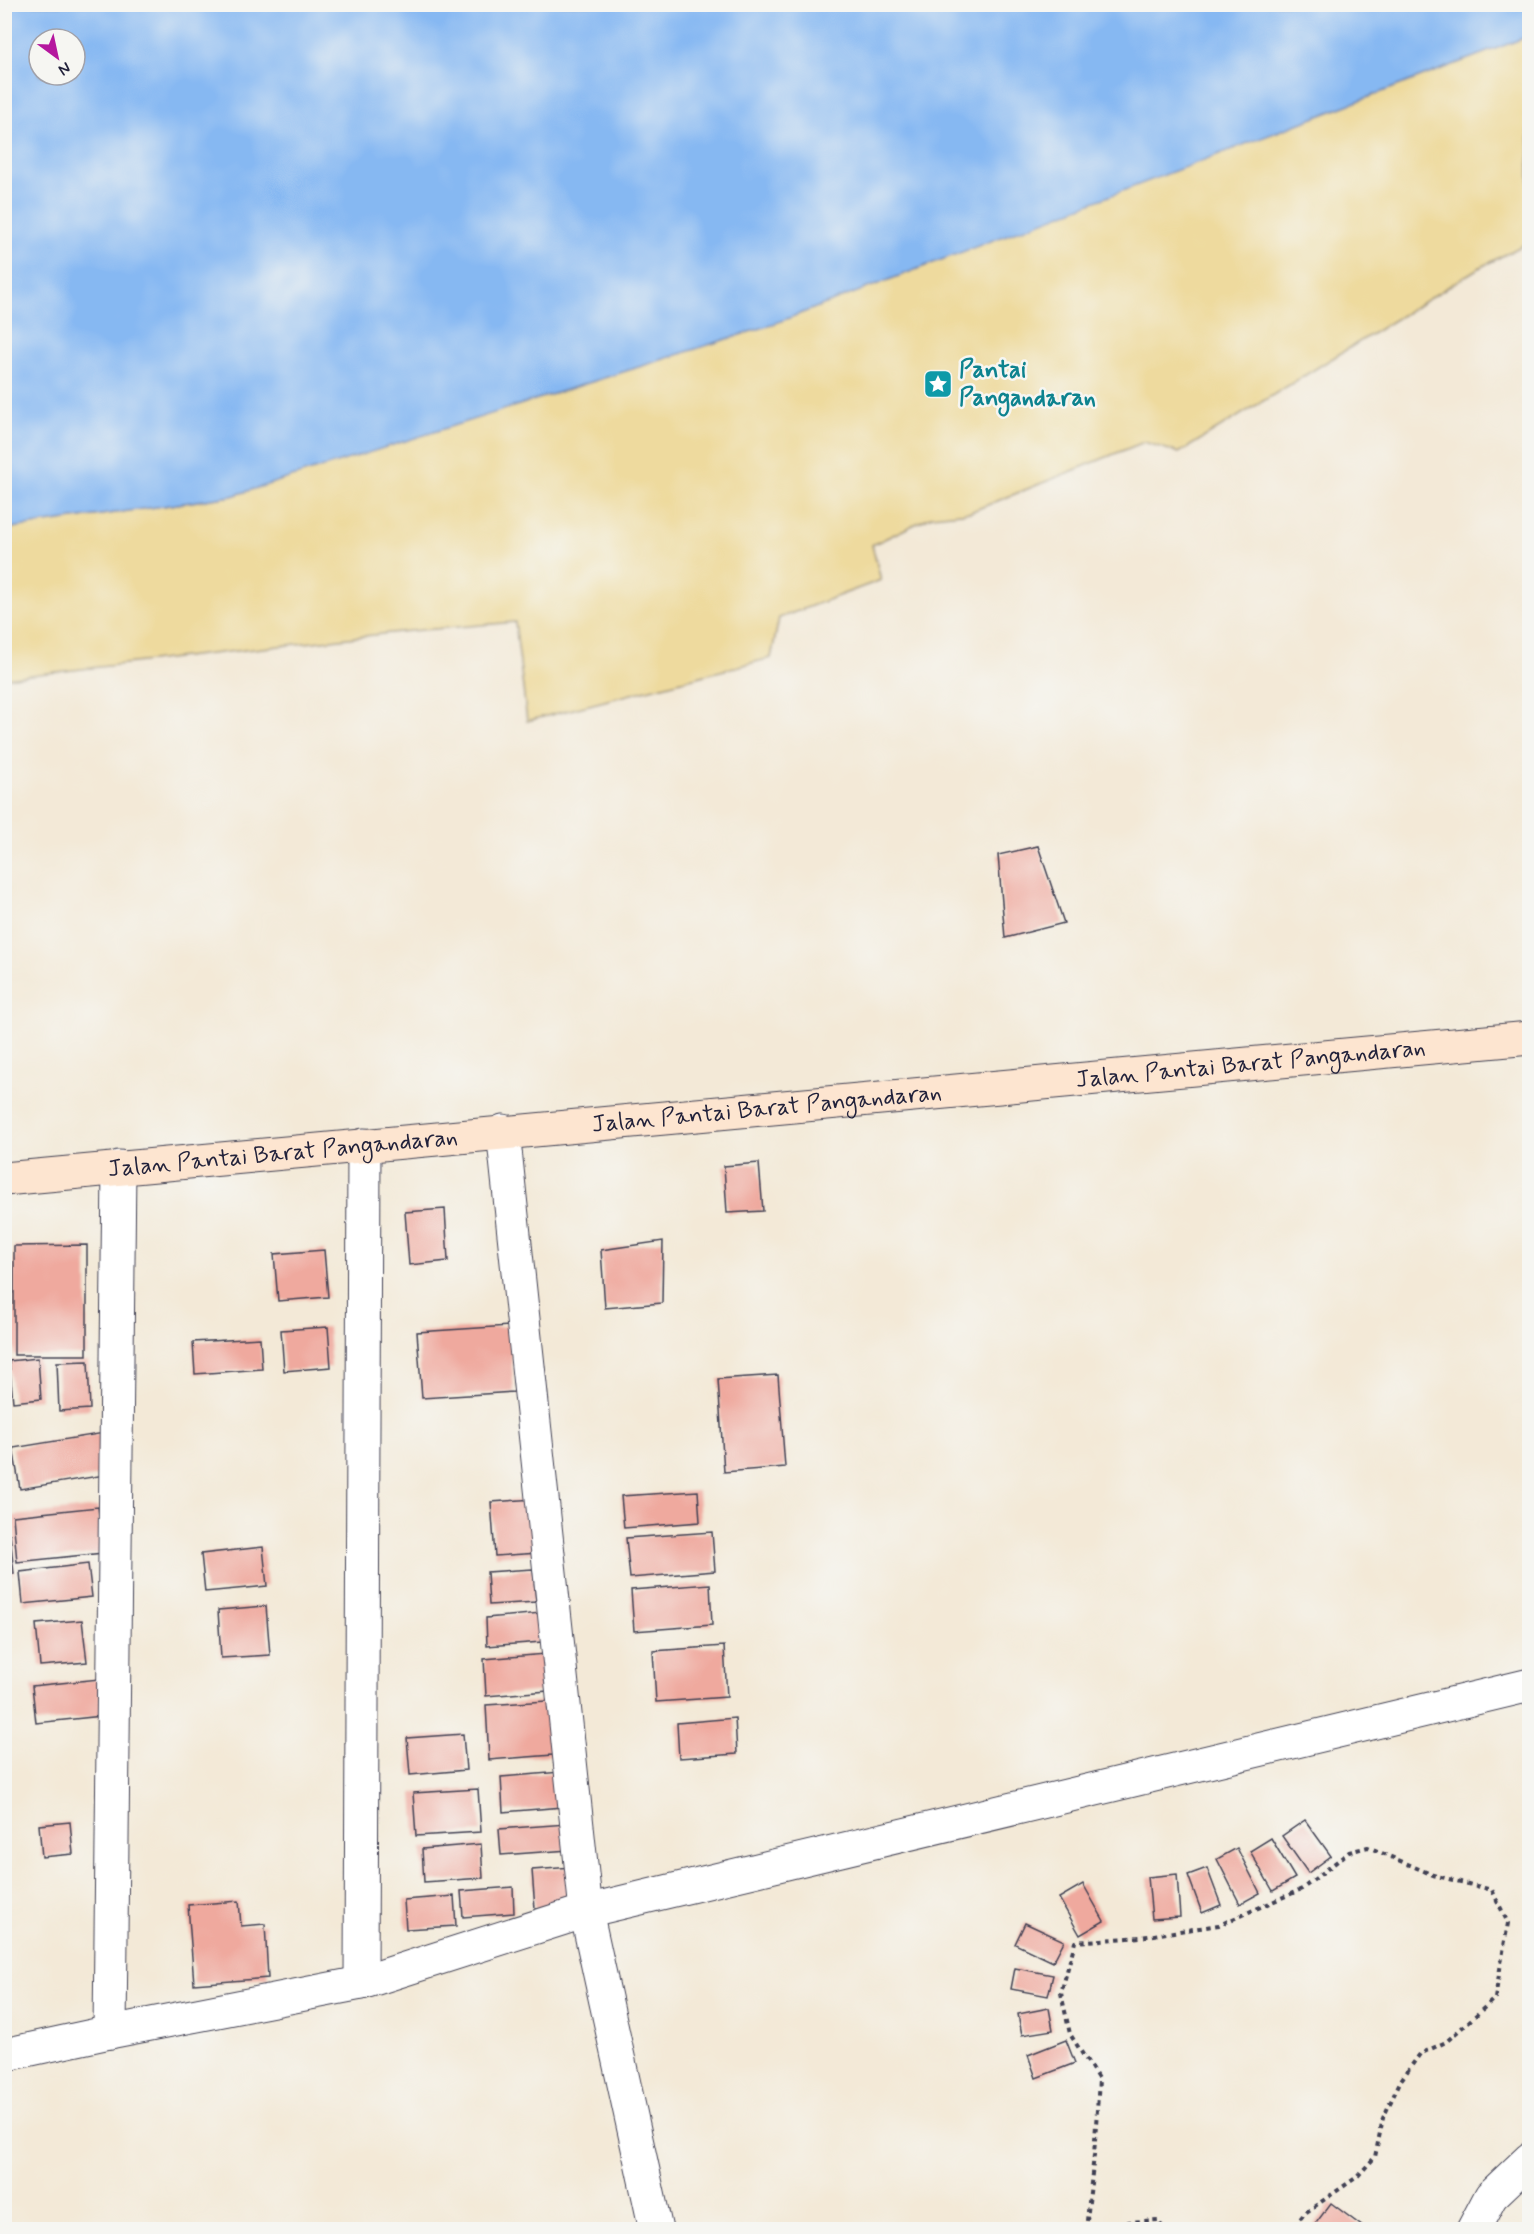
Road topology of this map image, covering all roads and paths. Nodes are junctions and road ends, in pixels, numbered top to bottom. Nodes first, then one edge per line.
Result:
1 (1530, 1038) edge
2 (503, 1131) junction
3 (364, 1145) junction
4 (119, 1167) junction
5 (4, 1179) edge
6 (1530, 1685) edge
7 (586, 1911) junction
8 (361, 1983) junction
9 (110, 2032) junction
10 (4, 2055) edge
11 (1530, 2159) edge
12 (656, 2229) edge
13 (1086, 2229) edge
14 (1121, 2229) edge
15 (1164, 2229) edge
16 (1291, 2229) edge
17 (1473, 2229) edge

1 - 2 street, Jalan Pantai Barat Pangandaran
2 - 3 street, Jalan Pantai Barat Pangandaran
2 - 7 street
3 - 4 street, Jalan Pantai Barat Pangandaran
3 - 8 street
4 - 5 street, Jalan Pantai Barat Pangandaran
4 - 9 street
6 - 7 street
7 - 8 street
7 - 12 street
8 - 9 street
9 - 10 street
11 - 17 street
13 - 16 path
14 - 15 path

